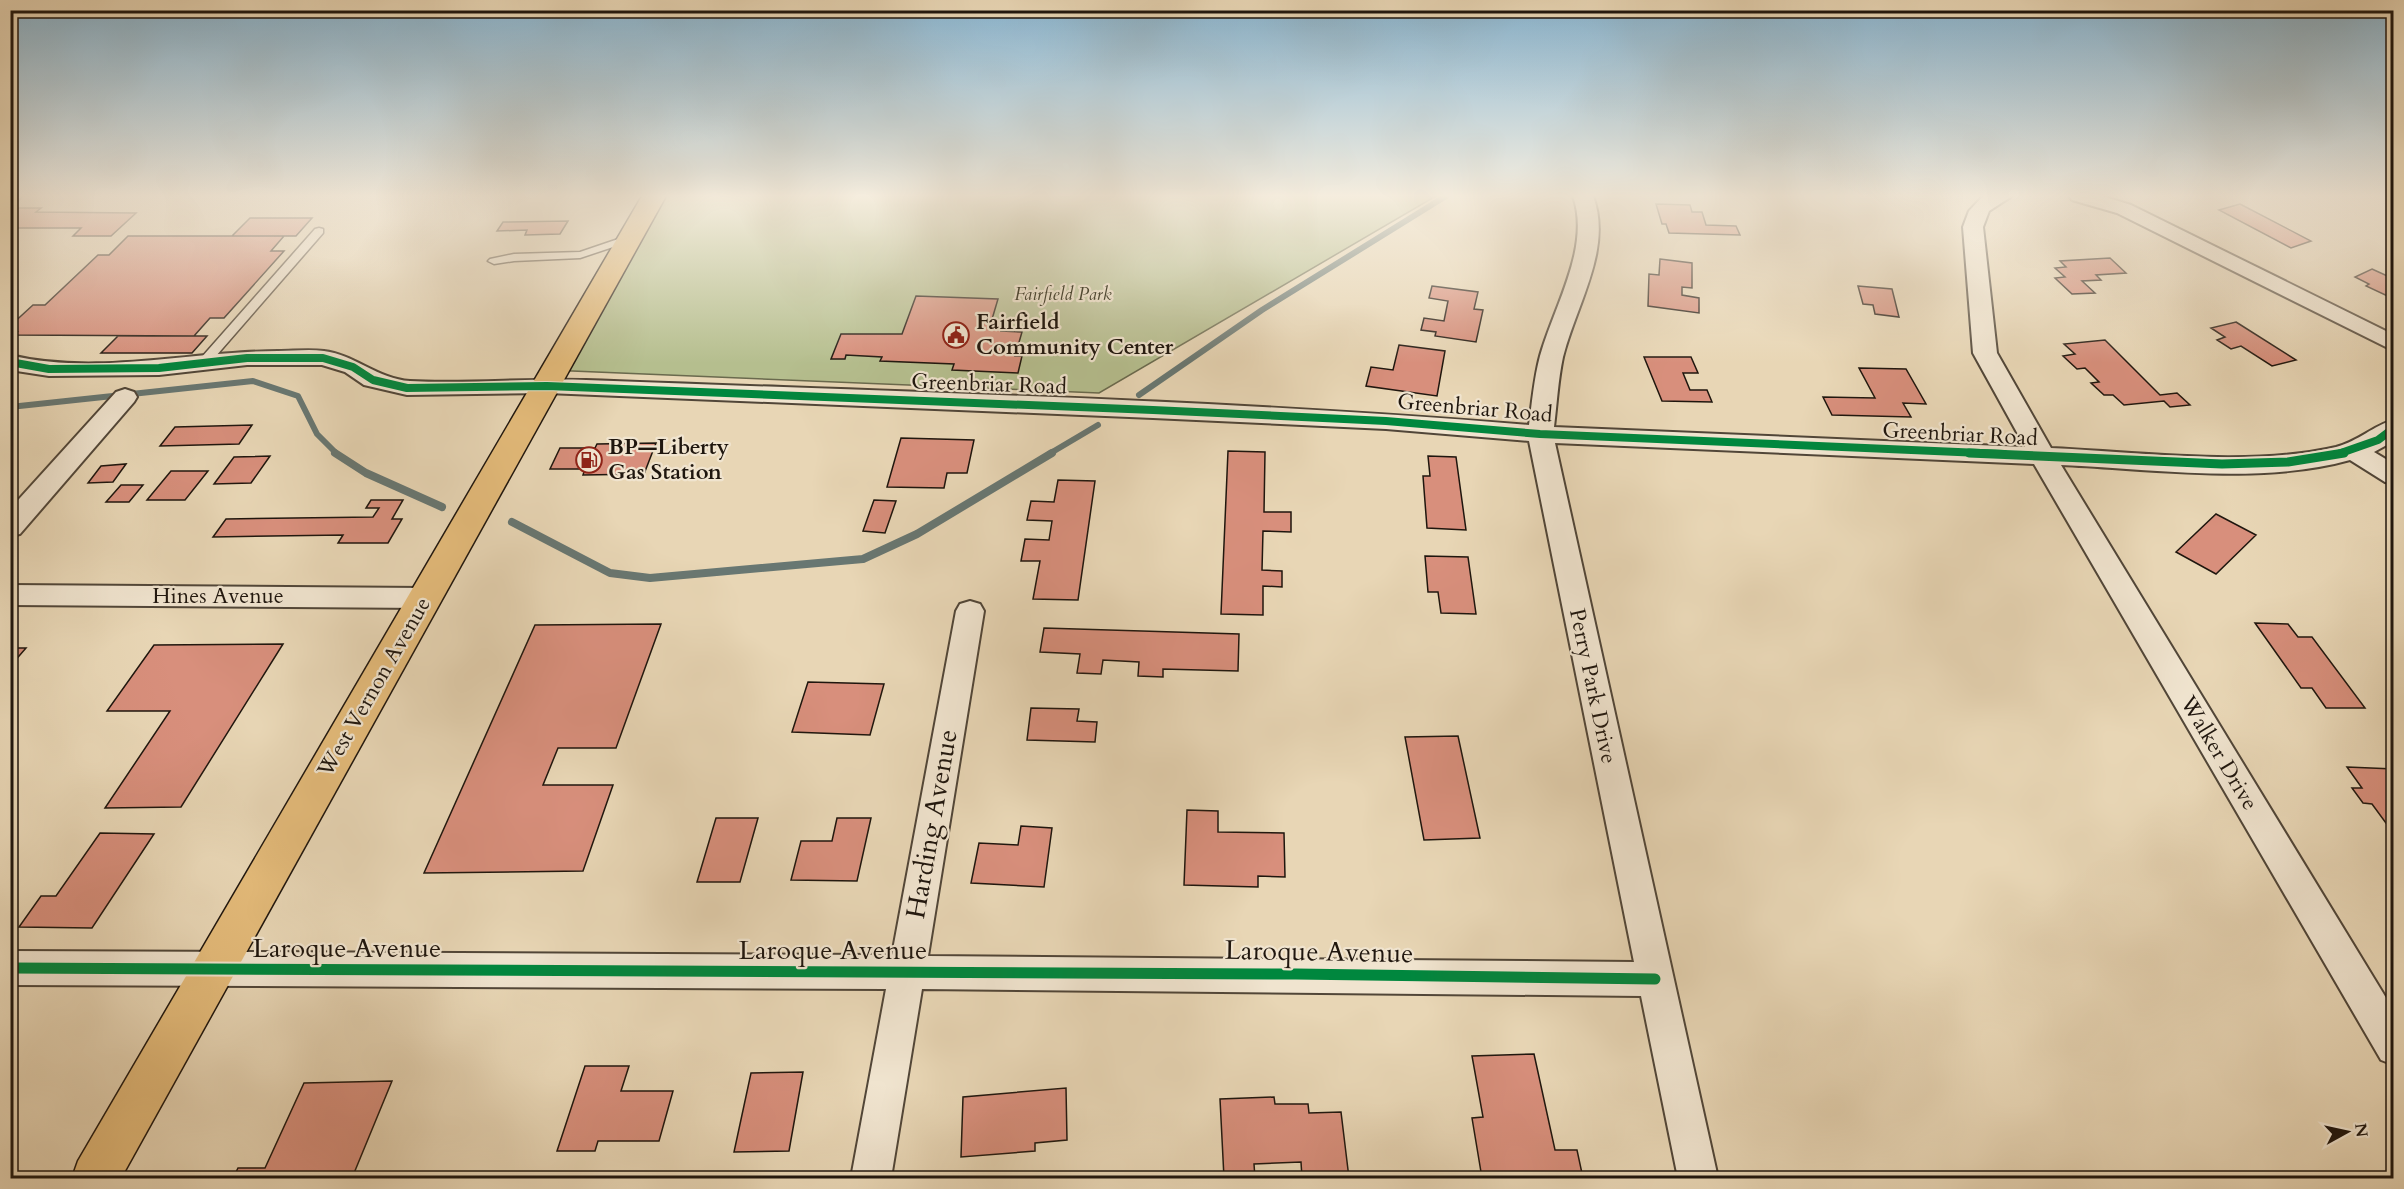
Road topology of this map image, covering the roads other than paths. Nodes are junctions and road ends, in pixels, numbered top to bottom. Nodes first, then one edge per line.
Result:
1 (301, 251) edge
2 (597, 251) edge
3 (622, 251) edge
4 (1586, 251) edge
5 (1975, 251) edge
6 (2209, 251) edge
7 (494, 261) dead end
8 (2394, 344) edge
9 (206, 361) junction
10 (10, 362) edge
11 (547, 386) junction
12 (126, 397) dead end
13 (2394, 428) edge
14 (1540, 434) junction
15 (2353, 450) junction
16 (2046, 457) junction
17 (2394, 476) edge
18 (10, 527) edge
19 (10, 594) edge
20 (425, 598) junction
21 (970, 611) dead end
22 (10, 968) edge
23 (212, 970) junction
24 (906, 973) junction
25 (1655, 979) junction
26 (2394, 1047) edge
27 (95, 1179) edge
28 (871, 1179) edge
29 (1698, 1179) edge

1 - 9 lane
2 - 7 lane
3 - 11 main road, West Vernon Avenue
4 - 14 street, Perry Park Drive
5 - 16 street, Walker Drive
6 - 8 street
9 - 10 street, Greenbriar Road
9 - 11 street, Greenbriar Road
11 - 14 street, Greenbriar Road
11 - 20 main road, West Vernon Avenue
12 - 18 street
13 - 15 street, Greenbriar Road
14 - 16 street, Greenbriar Road
14 - 25 street, Perry Park Drive
15 - 16 street, Greenbriar Road
15 - 17 street
16 - 26 street, Walker Drive
19 - 20 street, Hines Avenue
20 - 23 main road, West Vernon Avenue
21 - 24 street, Harding Avenue
22 - 23 street, Laroque Avenue
23 - 24 street, Laroque Avenue
23 - 27 main road, West Vernon Avenue
24 - 25 street, Laroque Avenue
24 - 28 street, Harding Avenue
25 - 29 street, Perry Park Drive

